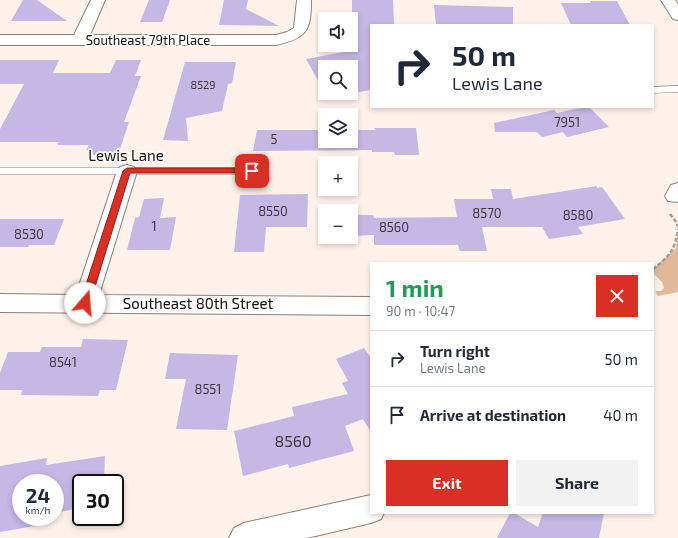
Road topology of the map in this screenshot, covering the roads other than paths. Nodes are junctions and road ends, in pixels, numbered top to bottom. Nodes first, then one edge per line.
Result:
1 (98, 0) edge
2 (304, 0) edge
3 (668, 0) edge
4 (678, 16) edge
5 (0, 40) edge
6 (80, 40) junction
7 (678, 89) edge
8 (654, 90) edge
9 (0, 171) edge
10 (127, 171) junction
11 (252, 171) dead end
12 (0, 303) edge
13 (85, 303) junction
14 (370, 306) edge
15 (370, 509) edge
16 (244, 538) edge

1 - 6 street
2 - 6 street, Southeast 79th Place
3 - 4 street
5 - 6 street, Southeast 79th Place
7 - 8 lane
9 - 10 lane, Lewis Lane
10 - 11 lane, Lewis Lane
10 - 13 street
12 - 13 street, Southeast 80th Street
13 - 14 street, Southeast 80th Street
15 - 16 street

